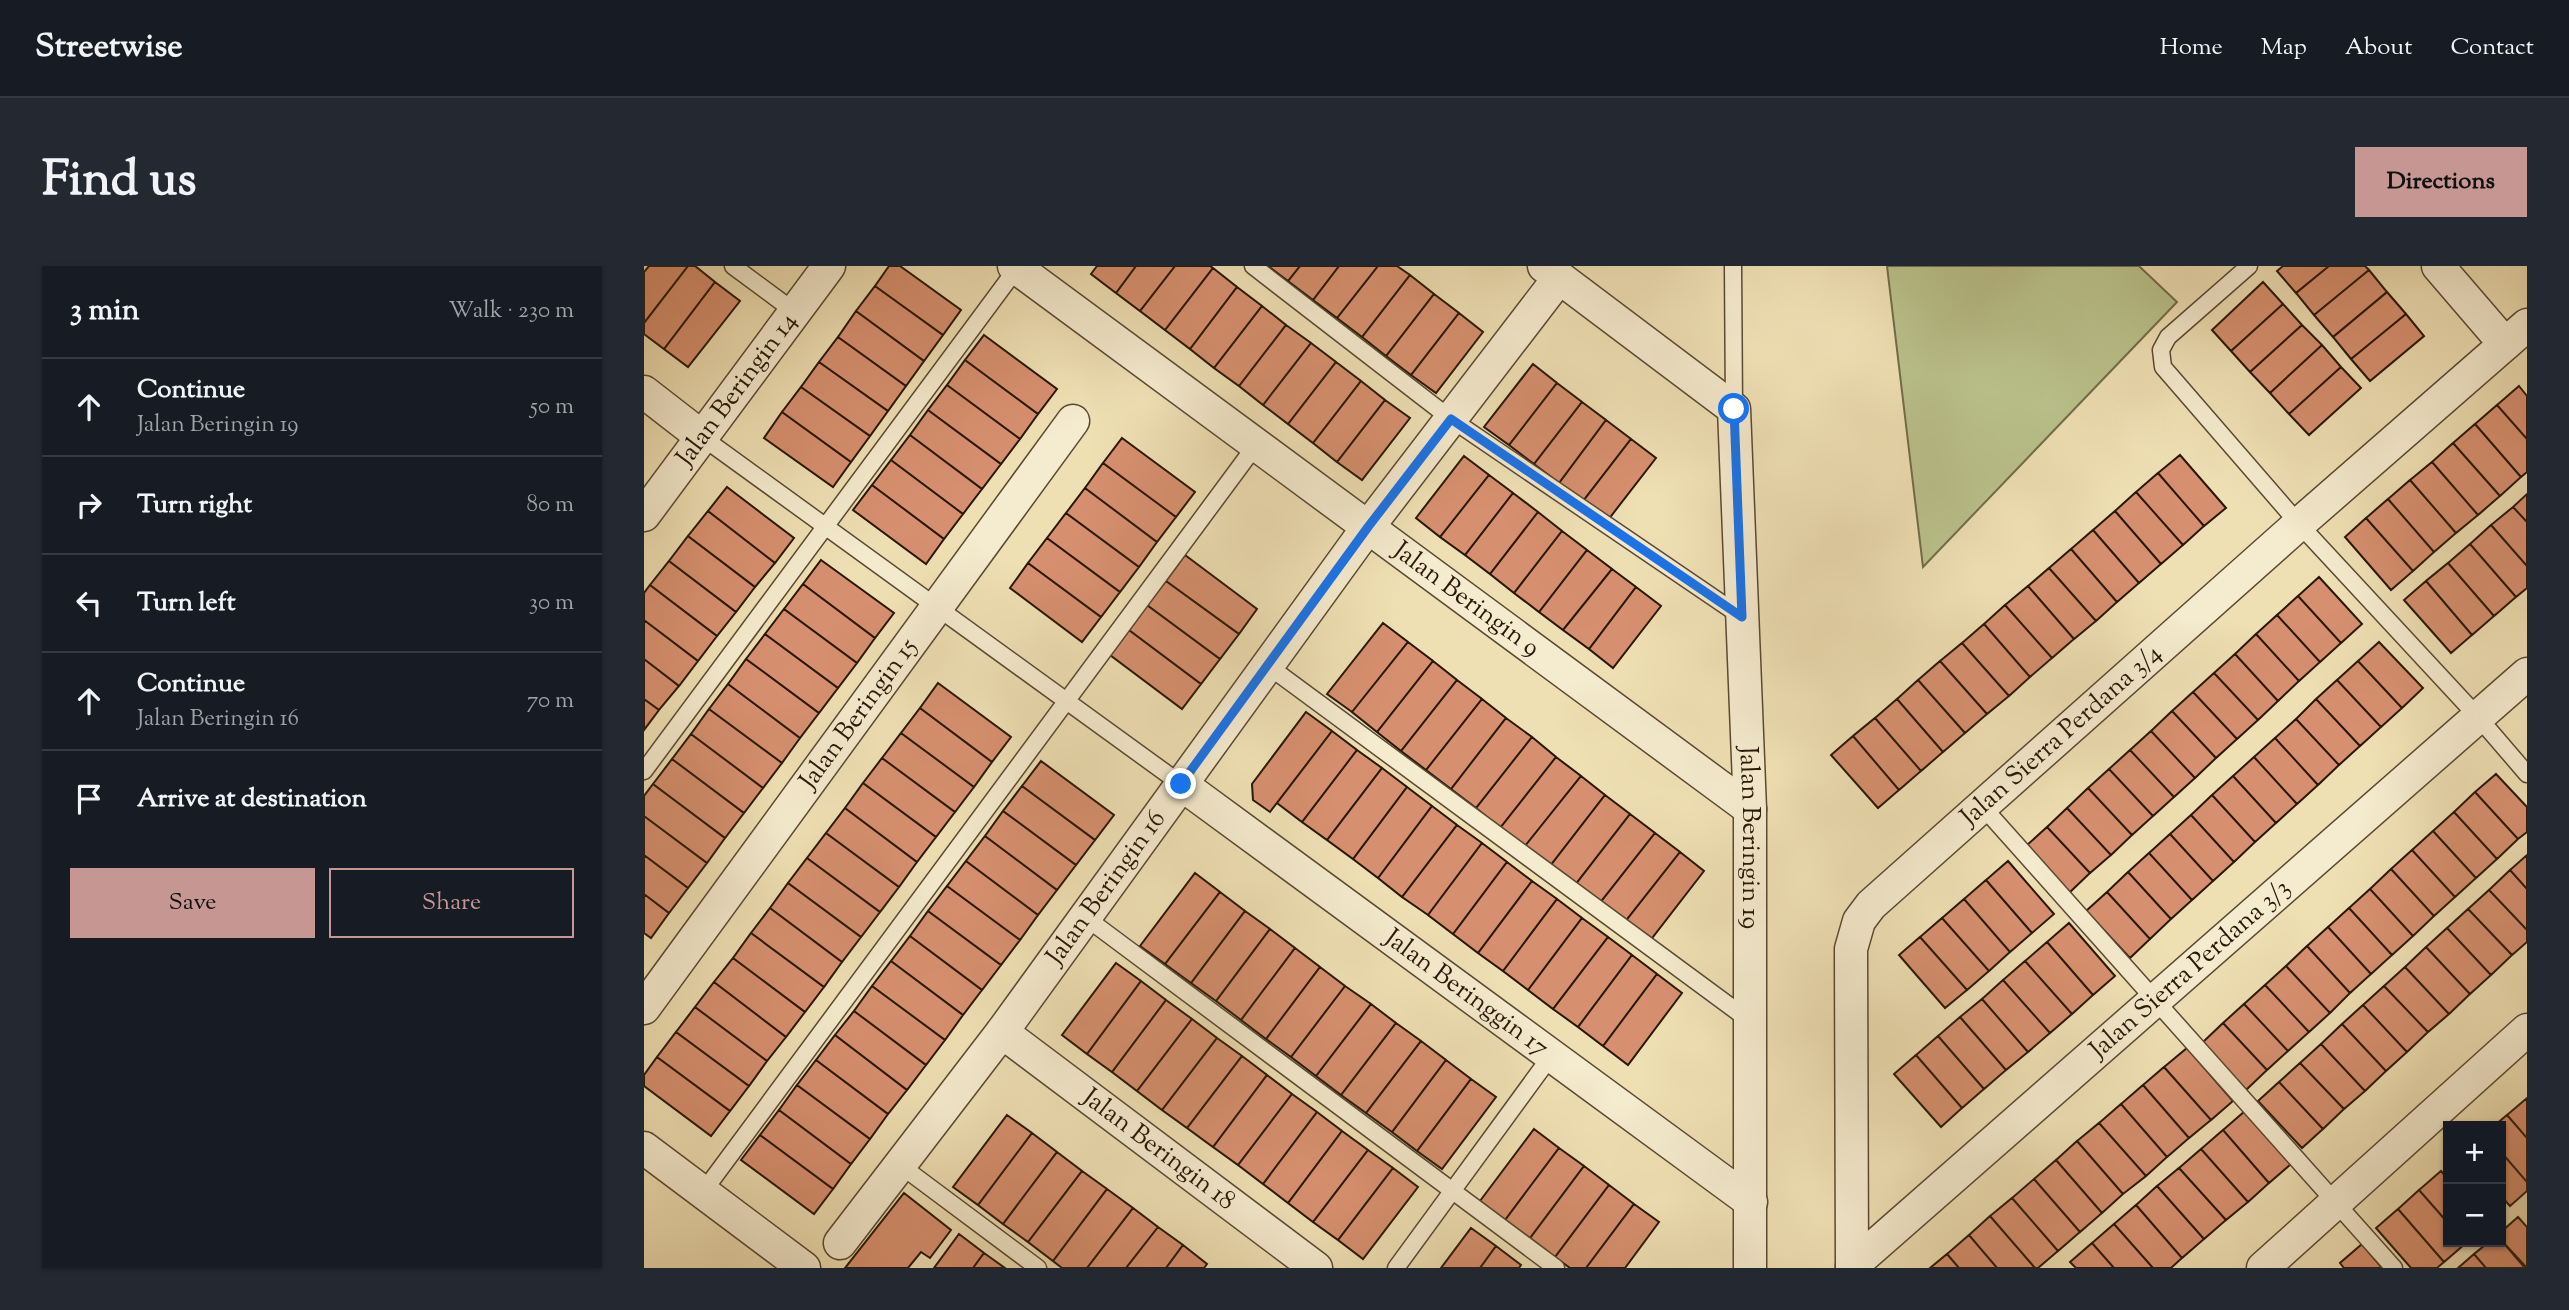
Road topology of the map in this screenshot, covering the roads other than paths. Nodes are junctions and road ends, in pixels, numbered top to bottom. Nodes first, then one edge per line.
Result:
1 (733, 266) edge
2 (829, 266) edge
3 (1253, 266) edge
4 (1732, 266) edge
5 (2249, 266) edge
6 (2438, 266) edge
7 (1015, 267) edge
8 (1551, 272) edge
9 (795, 312) junction
10 (2516, 334) edge
11 (644, 392) edge
12 (1734, 409) junction
13 (1451, 419) junction
14 (1073, 421) dead end
15 (702, 437) junction
16 (1256, 445) junction
17 (644, 515) edge
18 (2299, 524) junction
19 (825, 526) junction
20 (1368, 527) junction
21 (937, 607) junction
22 (1742, 617) junction
23 (1268, 665) junction
24 (2527, 674) edge
25 (1067, 701) junction
26 (2478, 717) junction
27 (644, 771) edge
28 (2527, 774) edge
29 (1181, 784) junction
30 (1982, 806) junction
31 (1750, 809) junction
32 (1085, 917) junction
33 (2155, 1000) junction
34 (644, 1008) edge
35 (1752, 1023) junction
36 (2527, 1030) edge
37 (1002, 1032) junction
38 (1551, 1056) junction
39 (644, 1148) edge
40 (900, 1166) junction
41 (1453, 1191) junction
42 (703, 1192) junction
43 (1751, 1202) junction
44 (2336, 1203) junction
45 (840, 1243) dead end
46 (1852, 1267) edge
47 (804, 1268) edge
48 (1038, 1268) edge
49 (1316, 1268) edge
50 (1396, 1268) edge
51 (1556, 1268) edge
52 (1751, 1268) edge
53 (2263, 1268) edge
54 (2394, 1268) edge

1 - 9 lane
2 - 9 street, Jalan Beringin 14
3 - 13 lane
4 - 12 lane
5 - 18 lane
6 - 10 street
7 - 16 street, Jalan Beringin 9
7 - 19 lane
8 - 12 street
8 - 13 street, Jalan Beringin 16
9 - 15 street, Jalan Beringin 14
10 - 18 street, Jalan Sierra Perdana 3/4
11 - 15 street
12 - 22 street, Jalan Beringin 19
13 - 20 street, Jalan Beringin 16
13 - 22 lane
14 - 21 street, Jalan Beringin 15
15 - 17 street, Jalan Beringin 14
15 - 19 lane
16 - 20 street, Jalan Beringin 9
16 - 25 lane
18 - 26 lane
18 - 30 street, Jalan Sierra Perdana 3/4
19 - 21 lane
19 - 27 lane
20 - 23 street, Jalan Beringin 16
20 - 31 street, Jalan Beringin 9
21 - 25 lane
21 - 34 street, Jalan Beringin 15
22 - 31 street, Jalan Beringin 19
23 - 29 street, Jalan Beringin 16
23 - 35 lane
24 - 26 street, Jalan Sierra Perdana 3/3
25 - 29 lane
25 - 42 lane
26 - 28 lane
26 - 33 street, Jalan Sierra Perdana 3/3
29 - 32 street, Jalan Beringin 16
29 - 38 street, Jalan Beringgin 17
30 - 33 lane
30 - 46 street, Jalan Sierra Perdana 3/4
31 - 35 street, Jalan Beringin 19
32 - 37 street, Jalan Beringin 16
32 - 41 lane
33 - 44 lane
33 - 46 street, Jalan Sierra Perdana 3/3
35 - 43 street, Jalan Beringin 19
36 - 44 street
37 - 40 street, Jalan Beringin 16
37 - 49 street, Jalan Beringin 18
38 - 41 lane
38 - 43 street, Jalan Beringgin 17
39 - 42 street
40 - 45 street, Jalan Beringin 16
40 - 48 lane
41 - 50 lane
41 - 51 lane
42 - 47 street
43 - 52 street, Jalan Beringin 19
44 - 53 street
44 - 54 lane

